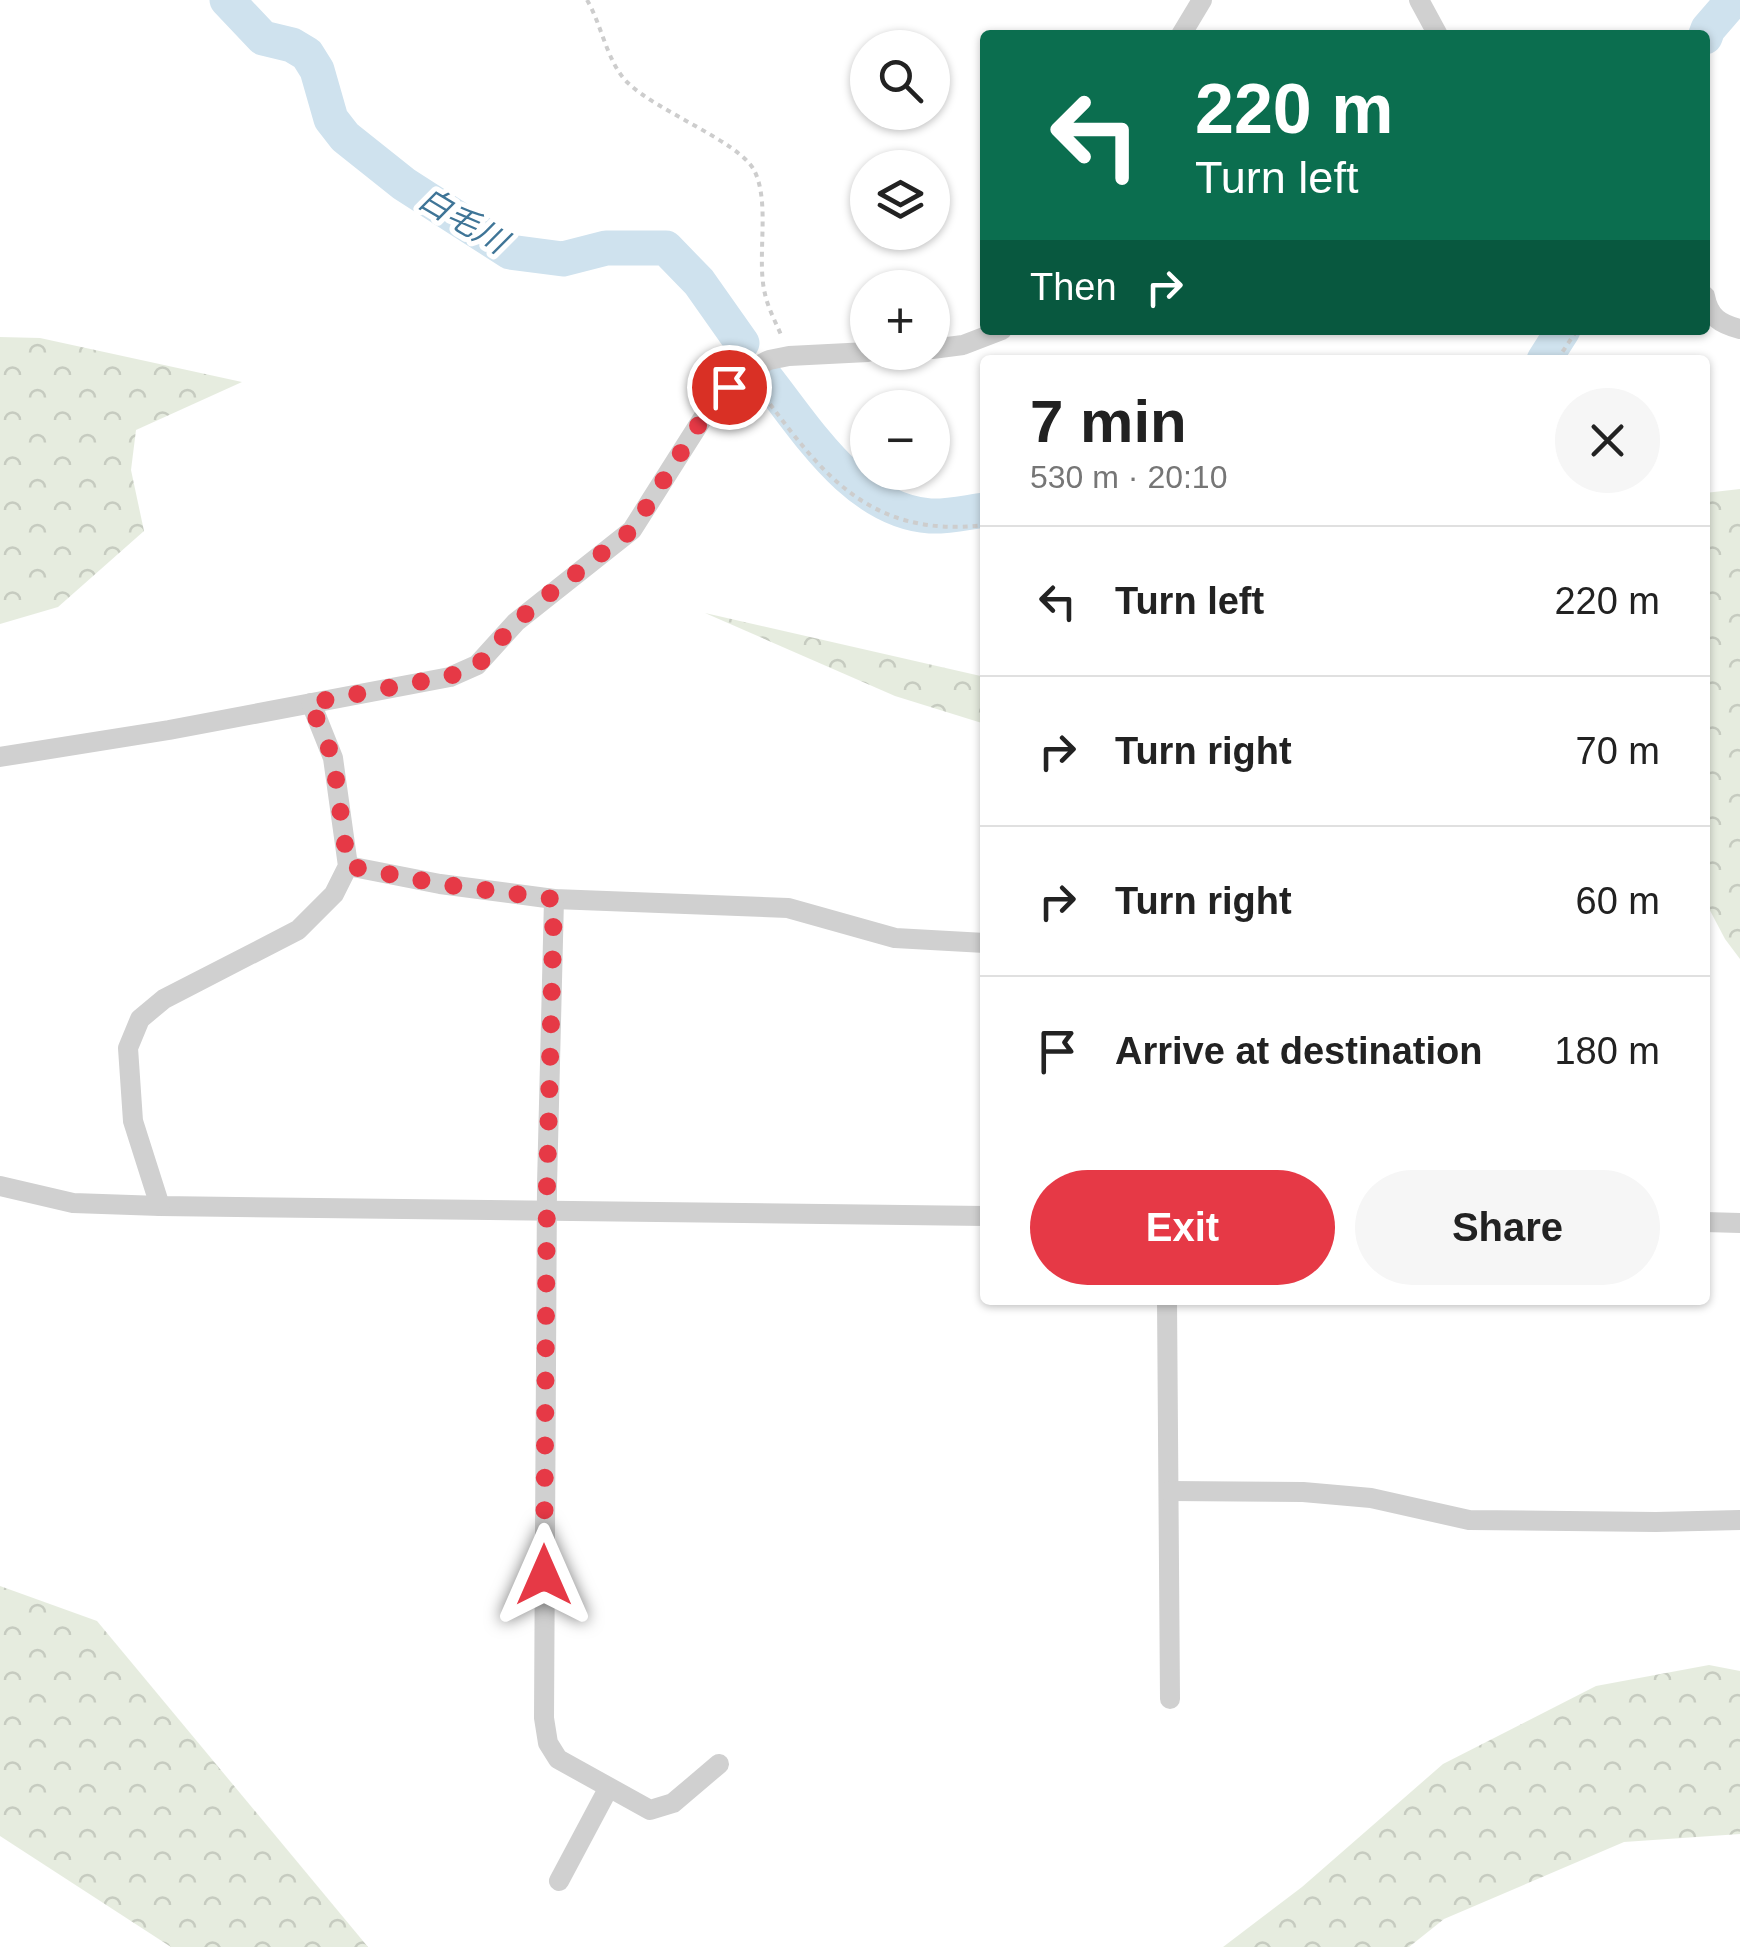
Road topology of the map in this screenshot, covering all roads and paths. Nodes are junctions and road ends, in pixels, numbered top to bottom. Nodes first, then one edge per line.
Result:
1 (587, 0) edge
2 (1202, 0) edge
3 (1419, 0) edge
4 (1184, 30) edge
5 (1435, 30) edge
6 (1710, 312) edge
7 (1740, 329) edge
8 (989, 335) edge
9 (950, 347) edge
10 (850, 353) edge
11 (788, 356) junction
12 (746, 372) junction
13 (980, 525) edge
14 (310, 703) junction
15 (0, 757) edge
16 (348, 866) junction
17 (554, 899) junction
18 (980, 943) edge
19 (0, 1186) edge
20 (160, 1206) junction
21 (547, 1210) junction
22 (980, 1216) edge
23 (1710, 1222) edge
24 (1740, 1223) edge
25 (1168, 1305) edge
26 (1168, 1490) junction
27 (1740, 1520) edge
28 (1170, 1699) dead end
29 (718, 1764) dead end
30 (608, 1789) junction
31 (559, 1880) dead end

1 - 11 path
2 - 4 street
3 - 5 street
6 - 7 street
8 - 9 street
10 - 11 street
11 - 12 street
12 - 13 path
12 - 14 street
14 - 15 street
14 - 16 street
16 - 17 street
16 - 20 street
17 - 18 street
17 - 21 street
19 - 20 street
20 - 21 street
21 - 22 street
21 - 30 street
23 - 24 street
25 - 26 street
26 - 27 street
26 - 28 street
29 - 30 street
30 - 31 street

